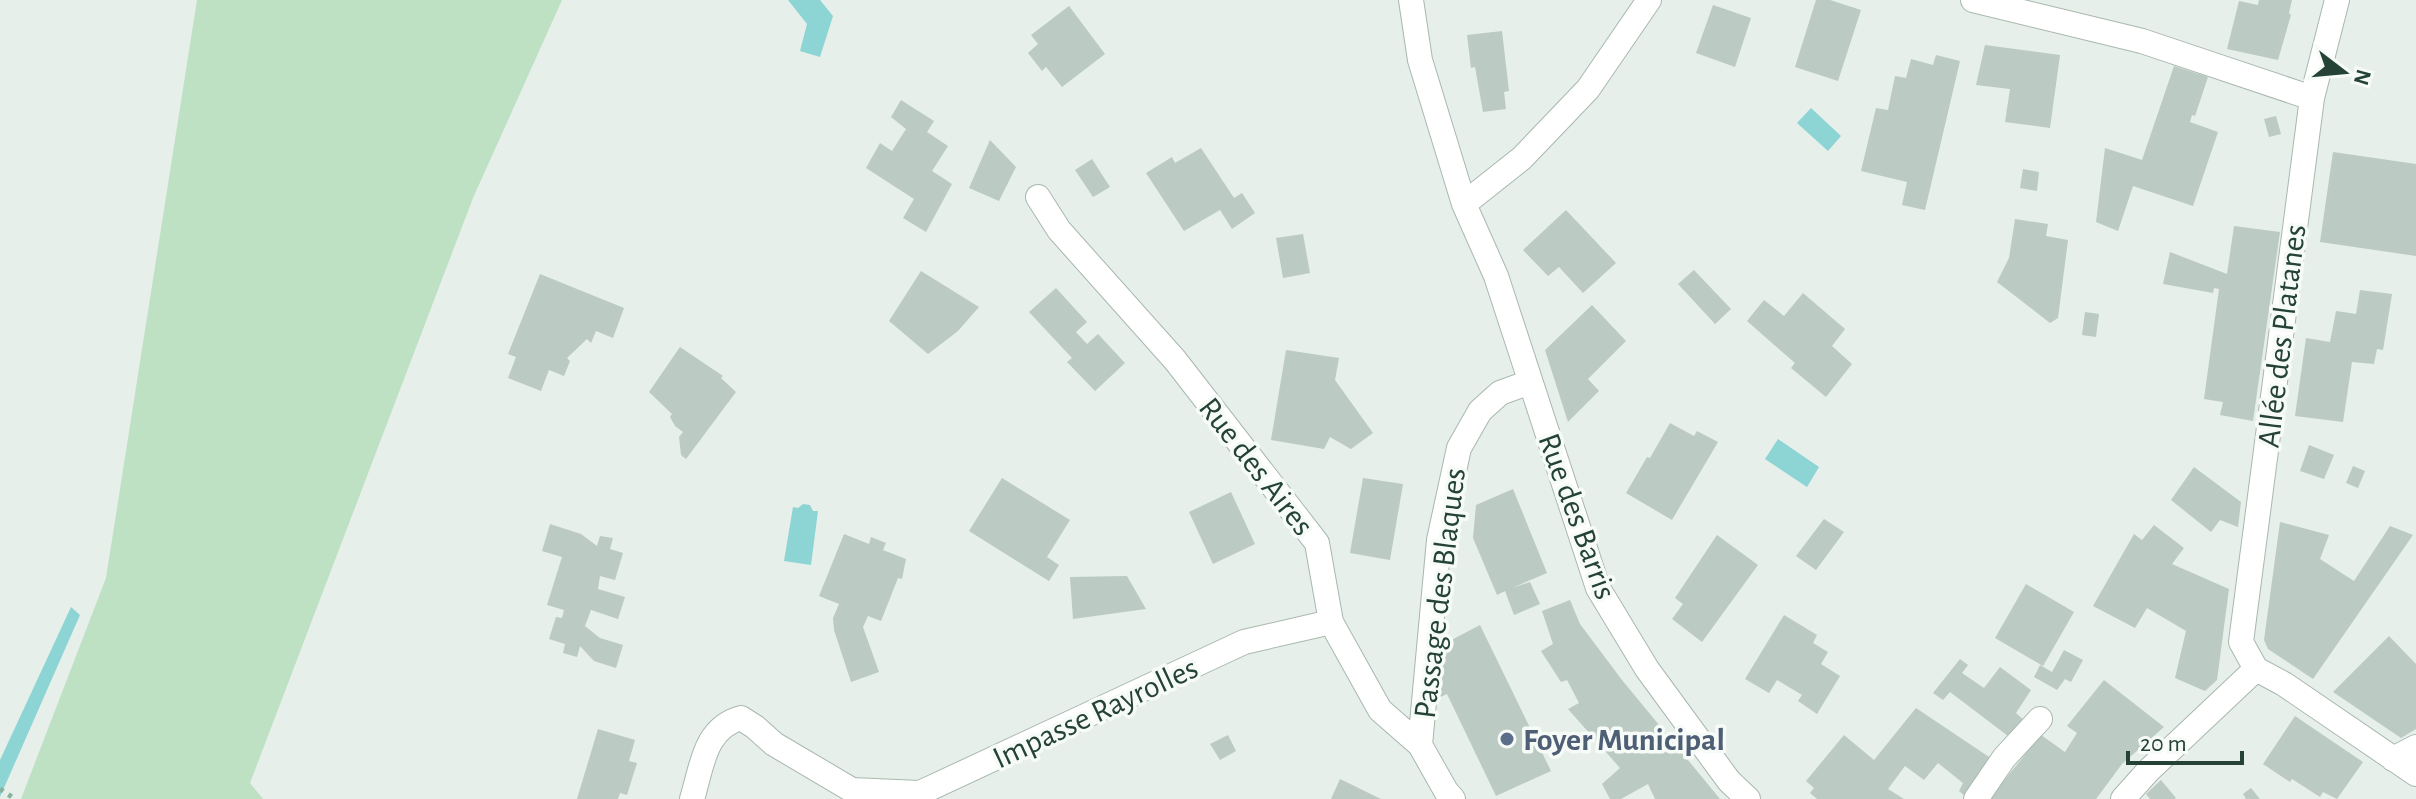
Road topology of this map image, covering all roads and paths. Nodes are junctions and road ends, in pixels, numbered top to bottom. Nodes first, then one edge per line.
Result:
1 (1411, 0) edge
2 (1649, 0) edge
3 (1973, 0) edge
4 (2337, 0) edge
5 (2312, 98) junction
6 (1038, 197) dead end
7 (1464, 204) junction
8 (1530, 382) junction
9 (1331, 622) junction
10 (2256, 669) junction
11 (2040, 719) dead end
12 (1420, 745) junction
13 (2416, 747) edge
14 (2393, 759) junction
15 (2416, 774) edge
16 (0, 789) edge
17 (15, 799) edge
18 (692, 799) edge
19 (1453, 799) edge
20 (1748, 799) edge
21 (1976, 799) edge
22 (2123, 799) edge

1 - 7 street, Rue des Barris
2 - 7 street
3 - 5 street
4 - 5 street, Allée des Platanes
5 - 10 street, Allée des Platanes
6 - 9 street, Rue des Aires
7 - 8 street, Rue des Barris
8 - 12 street, Passage des Blaques
8 - 20 street, Rue des Barris
9 - 12 street, Rue des Aires
9 - 18 street, Impasse Rayrolles
10 - 14 street
10 - 22 street
11 - 21 street
12 - 19 street, Rue des Aires
13 - 14 street
14 - 15 street
16 - 17 path

